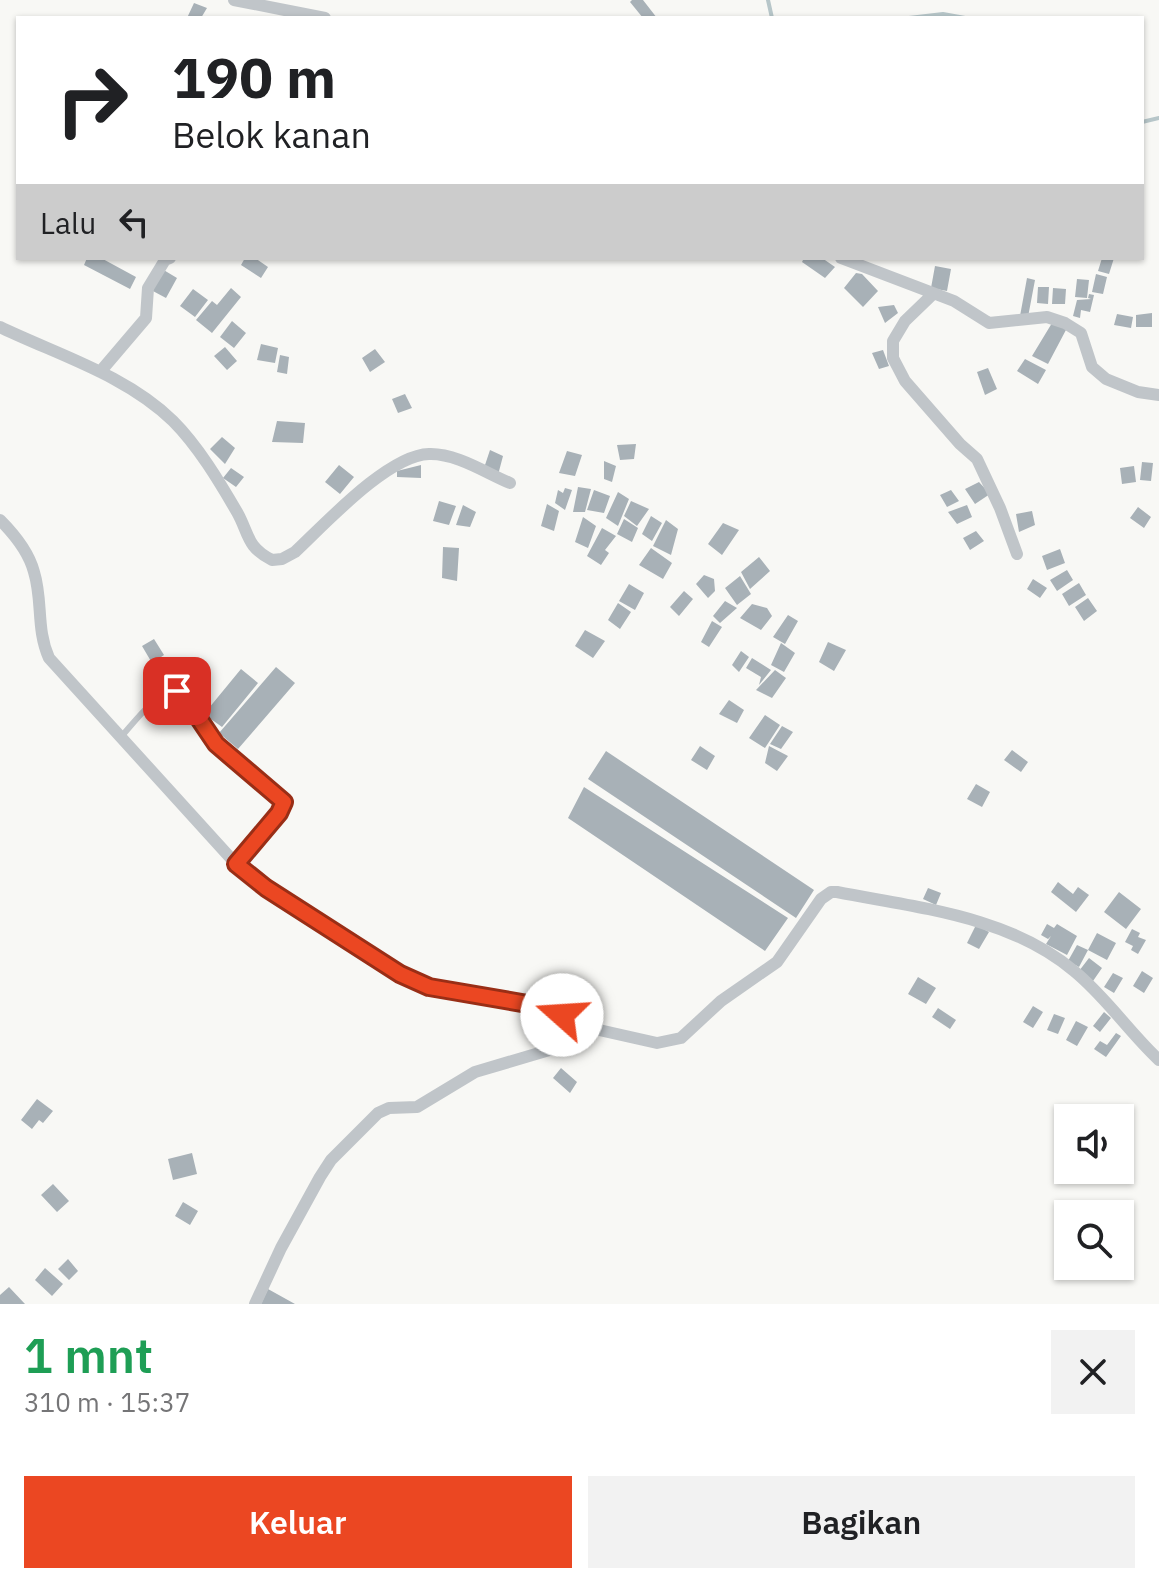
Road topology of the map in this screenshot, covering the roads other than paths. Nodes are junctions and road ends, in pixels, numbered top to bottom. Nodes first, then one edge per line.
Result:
1 (234, 0) edge
2 (299, 16) edge
3 (165, 260) edge
4 (846, 260) edge
5 (933, 294) junction
6 (0, 327) edge
7 (100, 372) junction
8 (1159, 395) edge
9 (510, 483) dead end
10 (0, 520) edge
11 (1017, 554) dead end
12 (120, 738) junction
13 (236, 864) junction
14 (568, 1023) junction
15 (1159, 1060) edge
16 (255, 1304) edge

1 - 2 street
3 - 7 street
4 - 5 street
5 - 8 street
5 - 11 street
6 - 7 street
7 - 9 street
10 - 12 street
12 - 13 street
12 - 13 lane
13 - 14 street
14 - 15 street
14 - 16 street

